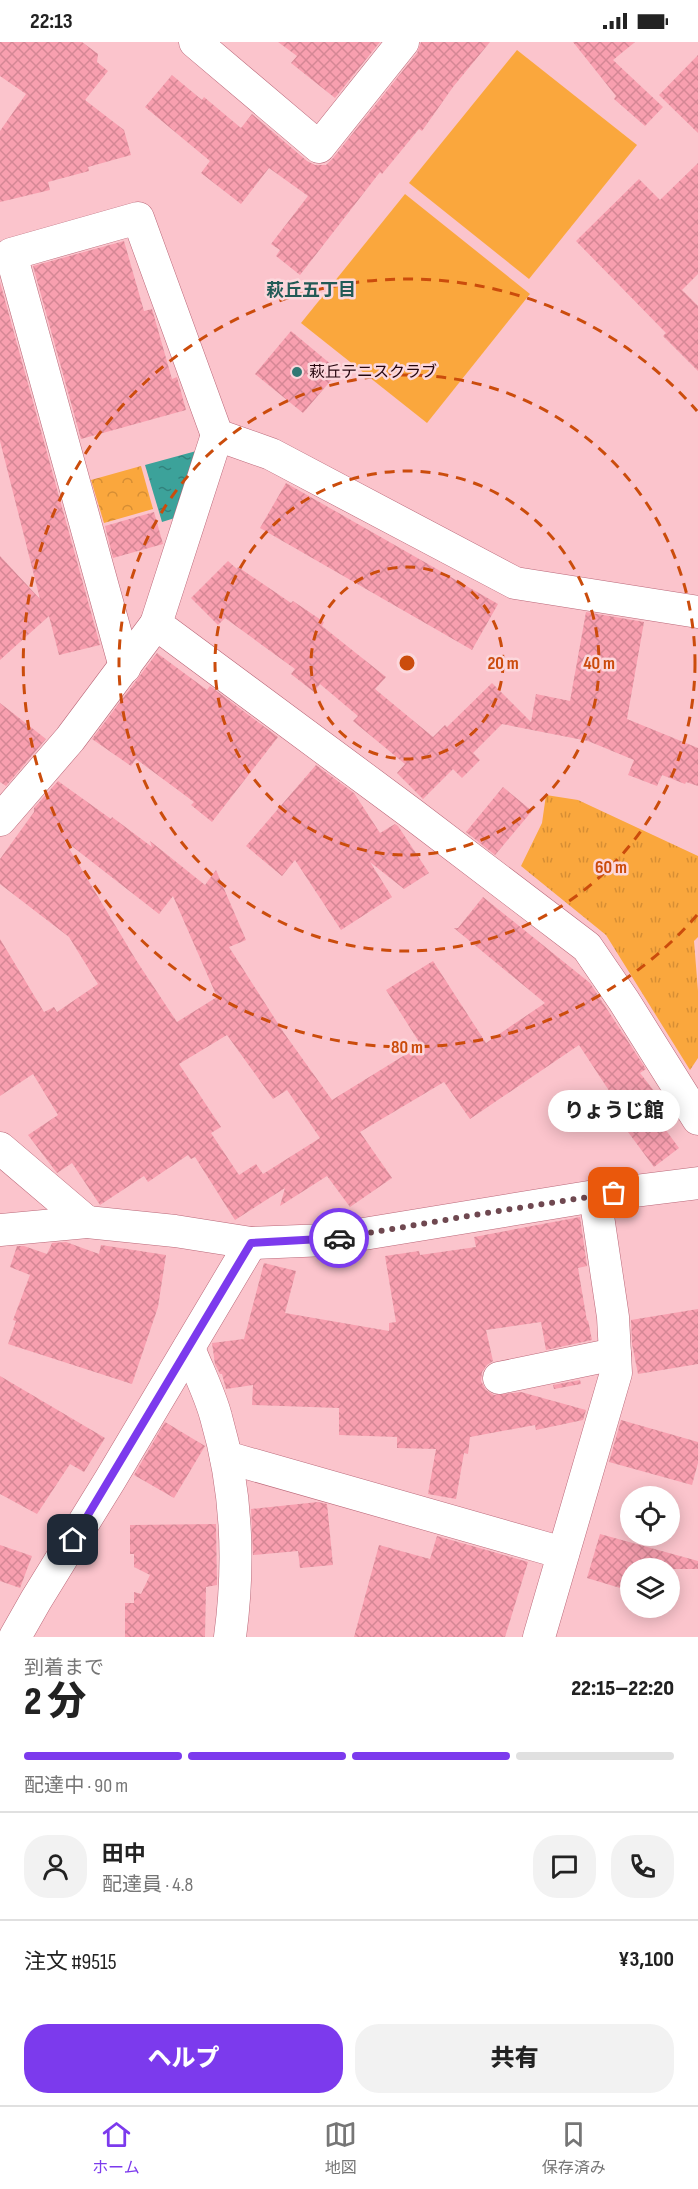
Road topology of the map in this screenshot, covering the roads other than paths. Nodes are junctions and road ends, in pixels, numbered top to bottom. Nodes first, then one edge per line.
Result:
1 (195, 42) edge
2 (403, 42) edge
3 (217, 435) junction
4 (698, 612) edge
5 (156, 624) junction
6 (125, 667) junction
7 (1, 815) edge
8 (698, 1119) edge
9 (0, 1148) edge
10 (698, 1183) edge
11 (594, 1196) junction
12 (87, 1222) junction
13 (0, 1230) edge
14 (251, 1243) junction
15 (189, 1348) junction
16 (615, 1354) junction
17 (499, 1378) dead end
18 (226, 1457) junction
19 (563, 1553) junction
20 (15, 1637) edge
21 (230, 1637) edge
22 (539, 1637) edge

1 - 2 street
3 - 4 street
3 - 5 street
3 - 6 street
5 - 6 street
5 - 8 street
6 - 7 street
9 - 12 street
10 - 11 street
11 - 14 street
11 - 16 street
12 - 13 street
12 - 14 street
14 - 15 street
15 - 18 street
15 - 20 street
16 - 17 street
16 - 19 street
18 - 19 street
18 - 21 street
19 - 22 street

